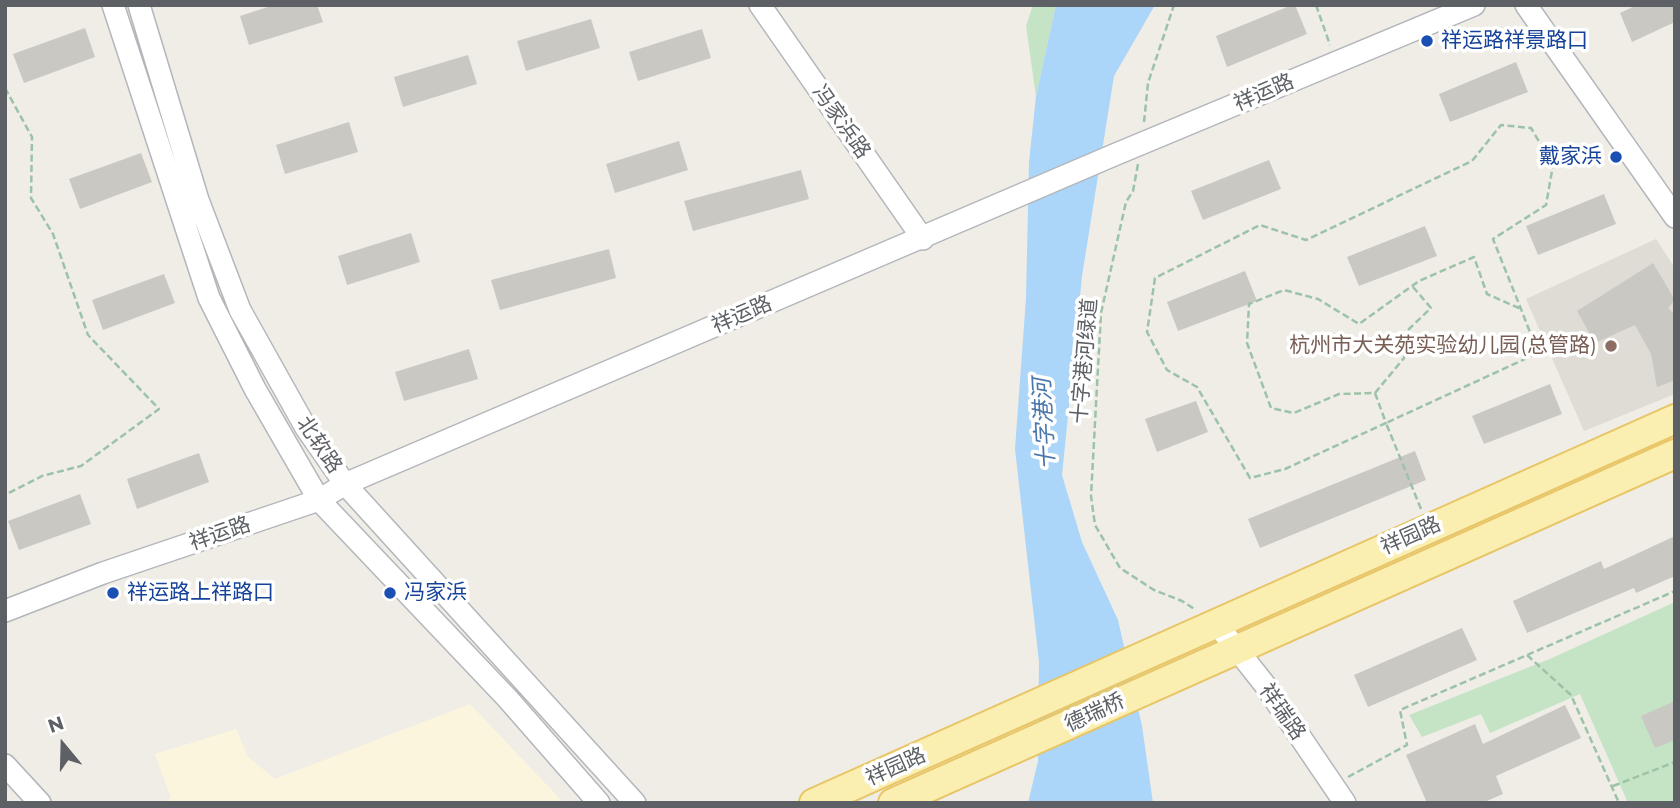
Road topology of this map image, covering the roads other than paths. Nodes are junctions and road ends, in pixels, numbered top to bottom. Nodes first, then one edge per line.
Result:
1 (113, 5) edge
2 (138, 5) edge
3 (760, 5) edge
4 (1474, 5) edge
5 (1526, 5) edge
6 (1675, 216) edge
7 (923, 239) junction
8 (1675, 418) edge
9 (1675, 454) edge
10 (345, 484) junction
11 (319, 500) junction
12 (5, 611) edge
13 (1216, 623) junction
14 (1237, 650) junction
15 (1147, 653) joint
16 (1161, 683) joint
17 (1017, 713) joint
18 (1030, 744) joint
19 (5, 765) edge
20 (40, 803) edge
21 (599, 803) edge
22 (635, 803) edge
23 (814, 803) edge
24 (893, 803) edge
25 (1345, 803) edge

1 - 11 street, 北软路
2 - 10 street, 北软路
3 - 7 street, 冯家浜路
4 - 7 street, 祥运路
5 - 6 street
7 - 10 street, 祥运路
8 - 13 main road, 祥园路
9 - 14 main road, 祥园路
10 - 11 street, 祥运路
10 - 22 street, 北软路
11 - 12 street, 祥运路
11 - 21 street, 北软路
13 - 14 street, 祥瑞路
13 - 15 main road, 祥园路
14 - 16 main road, 祥园路
14 - 25 street, 祥瑞路
15 - 17 main road, 德瑞桥
16 - 18 main road, 德瑞桥
17 - 23 main road, 祥园路
18 - 24 main road, 祥园路
19 - 20 street

